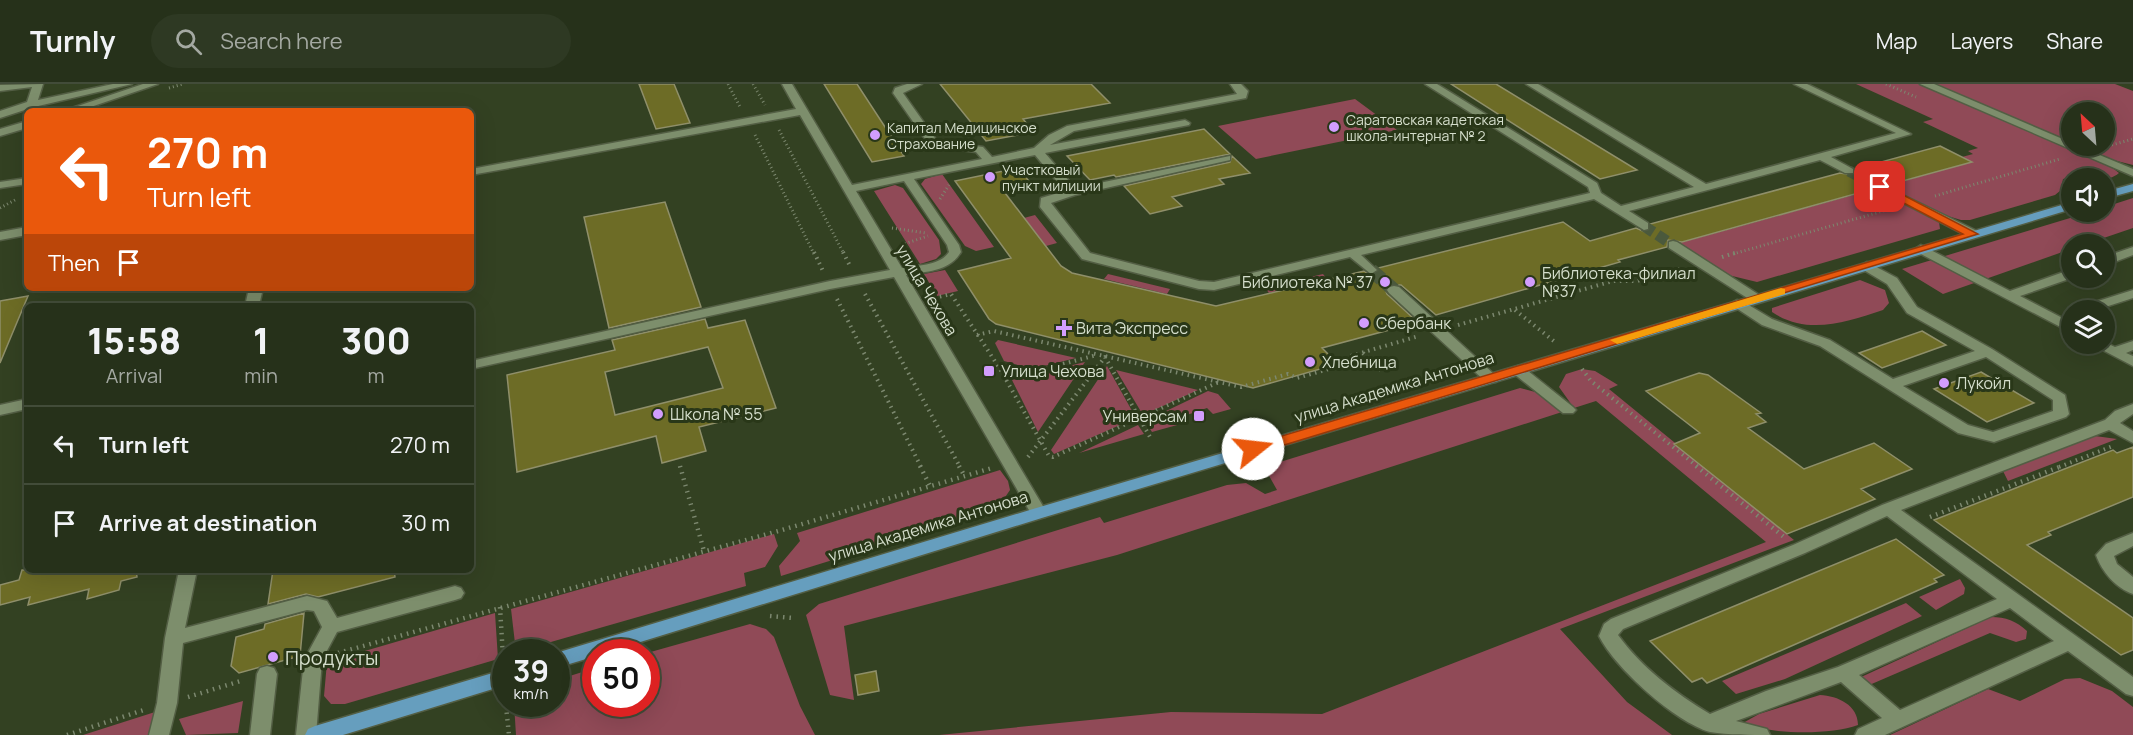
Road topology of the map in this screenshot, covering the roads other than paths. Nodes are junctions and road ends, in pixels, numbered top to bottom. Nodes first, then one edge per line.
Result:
1 (31, 84) edge
2 (38, 84) edge
3 (127, 84) edge
4 (153, 84) edge
5 (787, 84) edge
6 (917, 84) edge
7 (1235, 84) edge
8 (1430, 84) edge
9 (1531, 84) edge
10 (1799, 84) edge
11 (1925, 84) edge
12 (0, 88) edge
13 (31, 104) junction
14 (77, 108) edge
15 (802, 111) junction
16 (0, 115) edge
17 (1185, 123) dead end
18 (24, 125) edge
19 (0, 133) edge
20 (1038, 151) junction
21 (1822, 157) junction
22 (1226, 158) dead end
23 (990, 161) junction
24 (474, 171) edge
25 (1849, 171) tunnel mouth
26 (2133, 173) edge
27 (907, 178) junction
28 (24, 181) edge
29 (0, 185) edge
30 (1880, 187) tunnel mouth
31 (2133, 187) edge
32 (1705, 188) junction
33 (848, 189) junction
34 (1072, 192) junction
35 (2115, 193) edge
36 (1596, 195) junction
37 (2061, 208) edge
38 (1619, 210) junction
39 (1644, 226) tunnel mouth
40 (24, 232) edge
41 (1973, 234) junction
42 (0, 236) edge
43 (1673, 245) tunnel mouth
44 (1921, 249) junction
45 (1351, 252) junction
46 (2133, 252) edge
47 (2115, 258) edge
48 (1867, 266) junction
49 (1371, 270) tunnel mouth
50 (2061, 277) edge
51 (901, 279) junction
52 (1394, 290) tunnel mouth
53 (2133, 294) edge
54 (2008, 296) junction
55 (1757, 298) junction
56 (2115, 300) edge
57 (1737, 304) junction
58 (2061, 319) edge
59 (2055, 321) junction
60 (2061, 324) edge
61 (2133, 345) edge
62 (1988, 352) junction
63 (2115, 352) edge
64 (2115, 353) edge
65 (2133, 362) edge
66 (474, 364) edge
67 (1518, 370) junction
68 (1491, 379) junction
69 (1891, 385) junction
70 (24, 405) edge
71 (2133, 409) edge
72 (0, 410) edge
73 (1568, 410) dead end
74 (2110, 424) junction
75 (2127, 440) edge
76 (1888, 509) junction
77 (1039, 513) junction
78 (2133, 539) edge
79 (187, 573) edge
80 (2133, 587) edge
81 (455, 593) dead end
82 (2012, 600) junction
83 (331, 627) junction
84 (174, 638) junction
85 (2070, 642) junction
86 (570, 657) edge
87 (492, 671) edge
88 (1844, 673) junction
89 (267, 674) road end
90 (2133, 688) edge
91 (1899, 721) junction
92 (1709, 723) junction
93 (159, 735) edge
94 (260, 735) edge
95 (306, 735) edge
96 (315, 735) edge
97 (1760, 735) edge
98 (1865, 735) edge

1 - 12 street
2 - 13 street
3 - 13 street
4 - 14 street
5 - 15 street, улица Чехова
6 - 23 street
7 - 20 street
8 - 36 street
9 - 32 street
10 - 21 street
11 - 26 street
13 - 16 street
15 - 24 street
15 - 33 street, улица Чехова
17 - 20 street
18 - 19 street
20 - 23 street
20 - 34 street
21 - 25 street
21 - 32 street
22 - 34 street
23 - 27 street
27 - 33 street
27 - 51 street
28 - 29 street
30 - 41 street
31 - 35 main road
32 - 38 street
33 - 51 street, улица Чехова
34 - 45 street
36 - 38 street
36 - 45 street
37 - 41 main road, улица Академика Антонова
38 - 39 street
40 - 42 street
41 - 44 main road, улица Академика Антонова
43 - 55 street
44 - 48 main road, улица Академика Антонова
44 - 54 street
45 - 49 street
46 - 47 street
48 - 55 main road, улица Академика Антонова
48 - 62 street
50 - 54 street
51 - 66 street
51 - 77 street, улица Чехова
52 - 68 street
53 - 56 street
54 - 59 street
55 - 57 main road, улица Академика Антонова
57 - 67 main road, улица Академика Антонова
57 - 69 street
58 - 59 street
59 - 60 street
61 - 63 street
62 - 69 street
62 - 69 street
64 - 65 street
67 - 68 main road, улица Академика Антонова
67 - 73 street
68 - 77 main road, улица Академика Антонова
70 - 72 street
71 - 74 street
74 - 75 street
74 - 76 street
76 - 82 street
76 - 92 street
77 - 86 main road, улица Академика Антонова
78 - 80 street
79 - 84 street
81 - 83 street
82 - 85 street
82 - 88 street
83 - 84 street
83 - 95 street
84 - 93 street
85 - 90 street
85 - 91 street
87 - 96 main road
88 - 91 street
88 - 92 street
89 - 94 street
91 - 98 street
92 - 97 street

